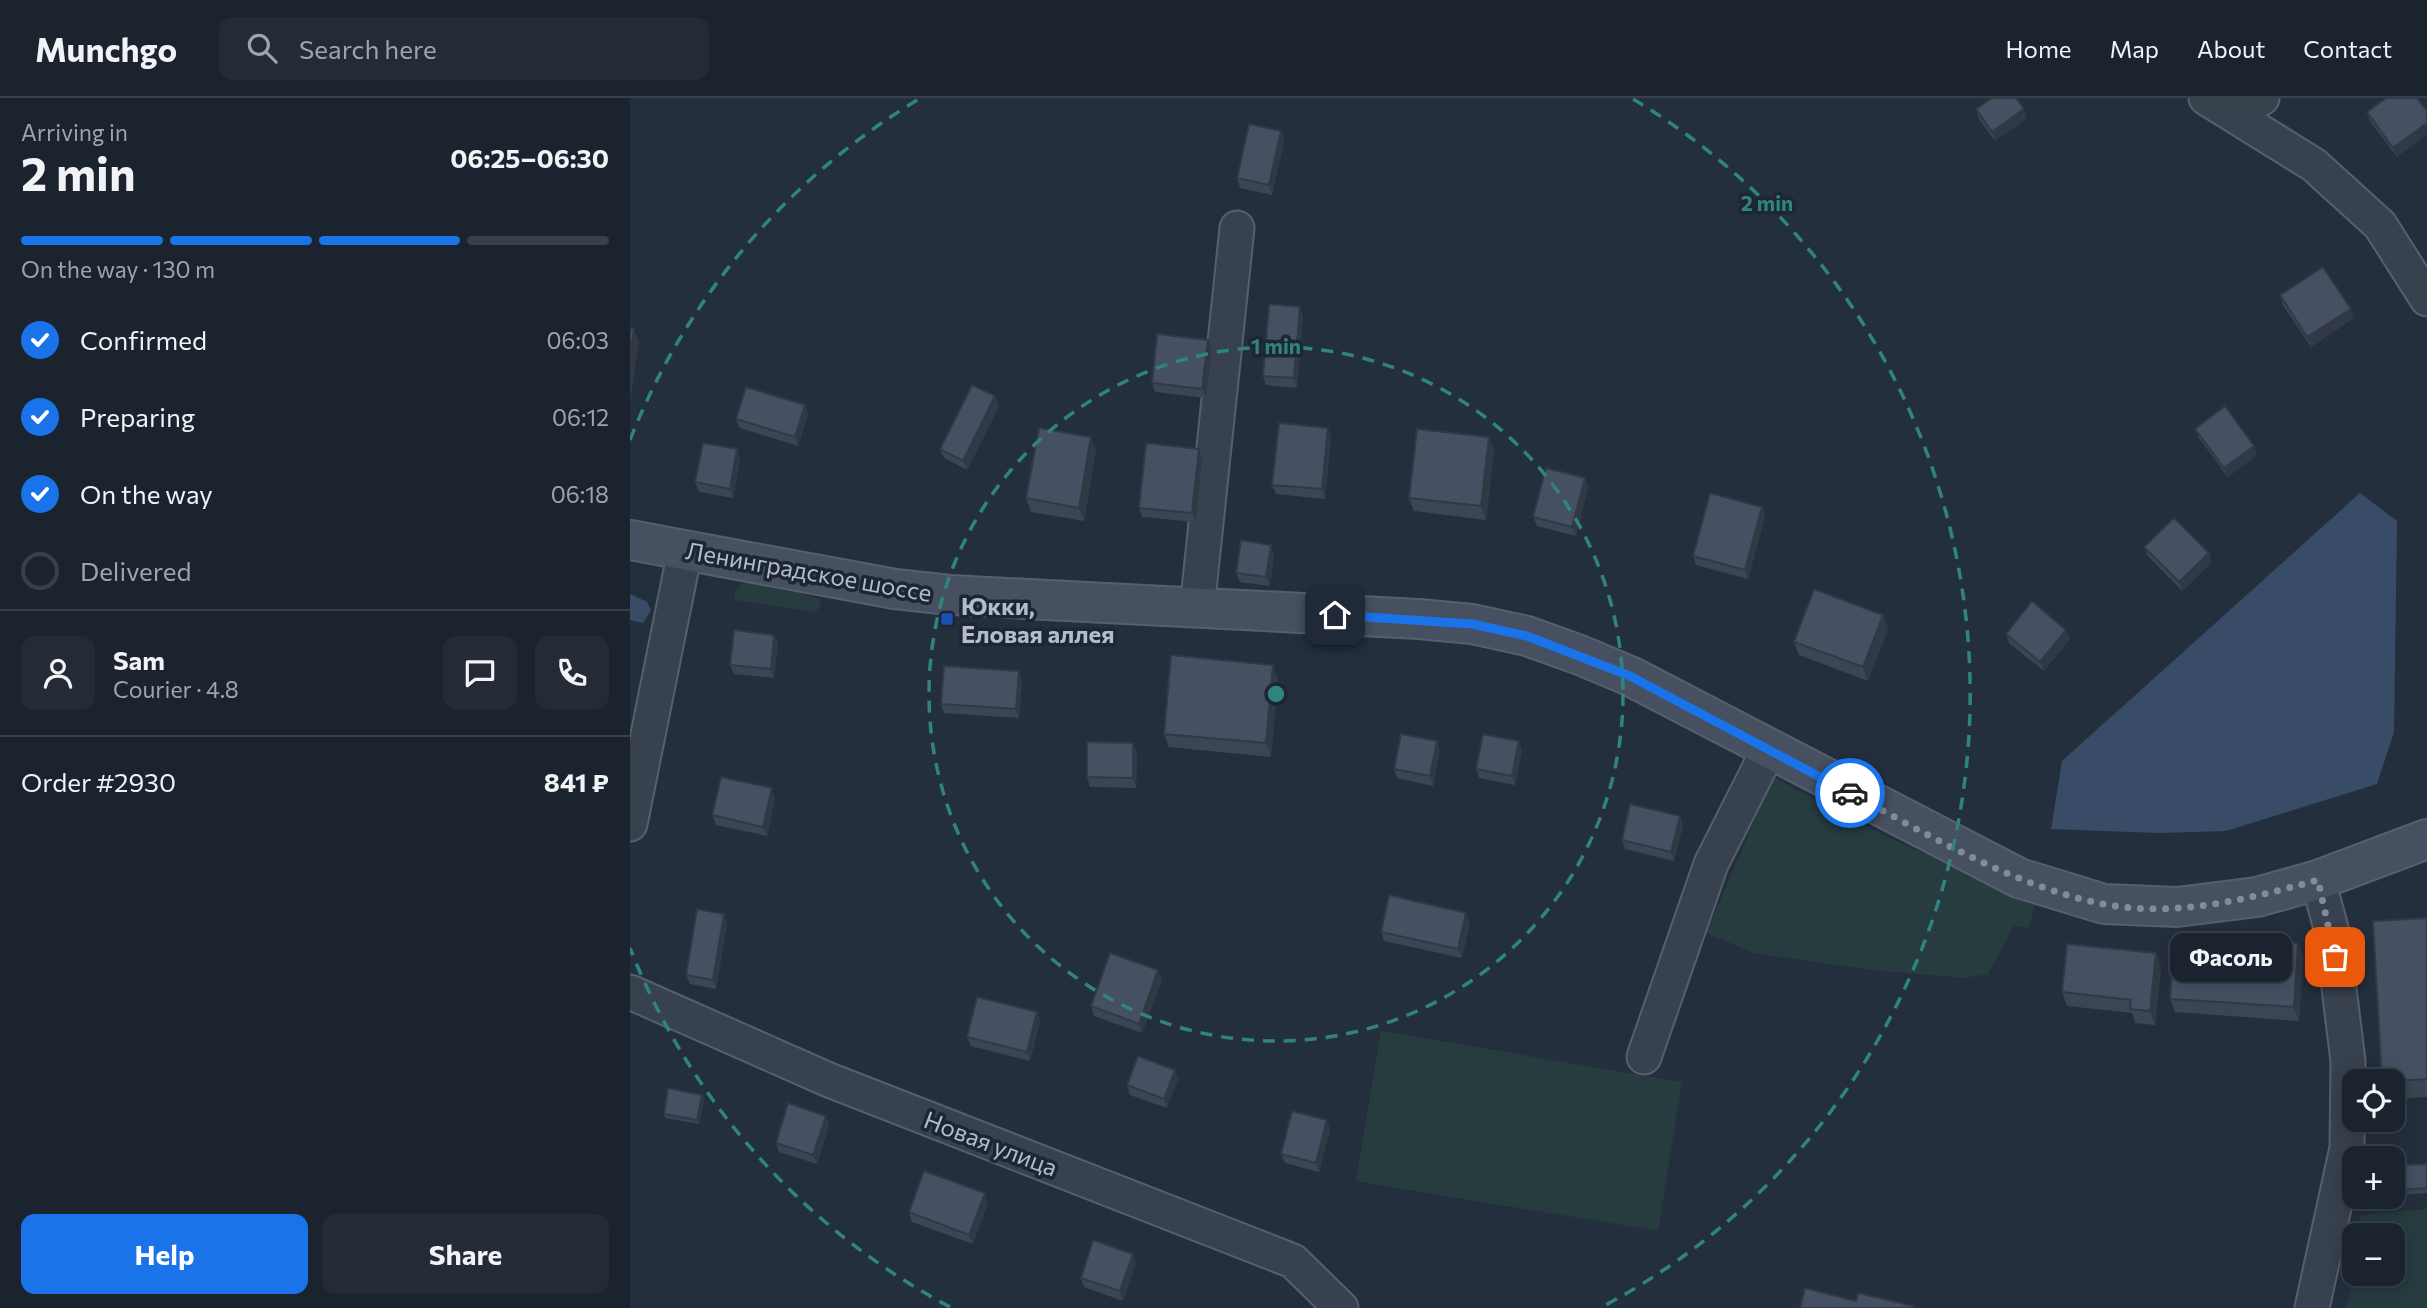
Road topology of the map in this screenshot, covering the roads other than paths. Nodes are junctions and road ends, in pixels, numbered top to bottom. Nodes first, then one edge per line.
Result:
1 (2206, 98) edge
2 (2262, 98) edge
3 (2234, 116) junction
4 (1237, 228) dead end
5 (2427, 299) edge
6 (630, 540) edge
7 (685, 551) junction
8 (1196, 609) junction
9 (1769, 749) junction
10 (630, 824) edge
11 (2427, 839) edge
12 (2318, 880) junction
13 (630, 992) edge
14 (1644, 1057) dead end
15 (1341, 1308) edge
16 (2312, 1308) edge

1 - 3 street
2 - 3 street
3 - 5 street
4 - 8 street
6 - 7 main road, Ленинградское шоссе
7 - 8 main road, Ленинградское шоссе
7 - 10 street
8 - 9 main road, Ленинградское шоссе
9 - 12 main road, Ленинградское шоссе
9 - 14 street
11 - 12 main road, Ленинградское шоссе
12 - 16 street
13 - 15 street, Новая улица

